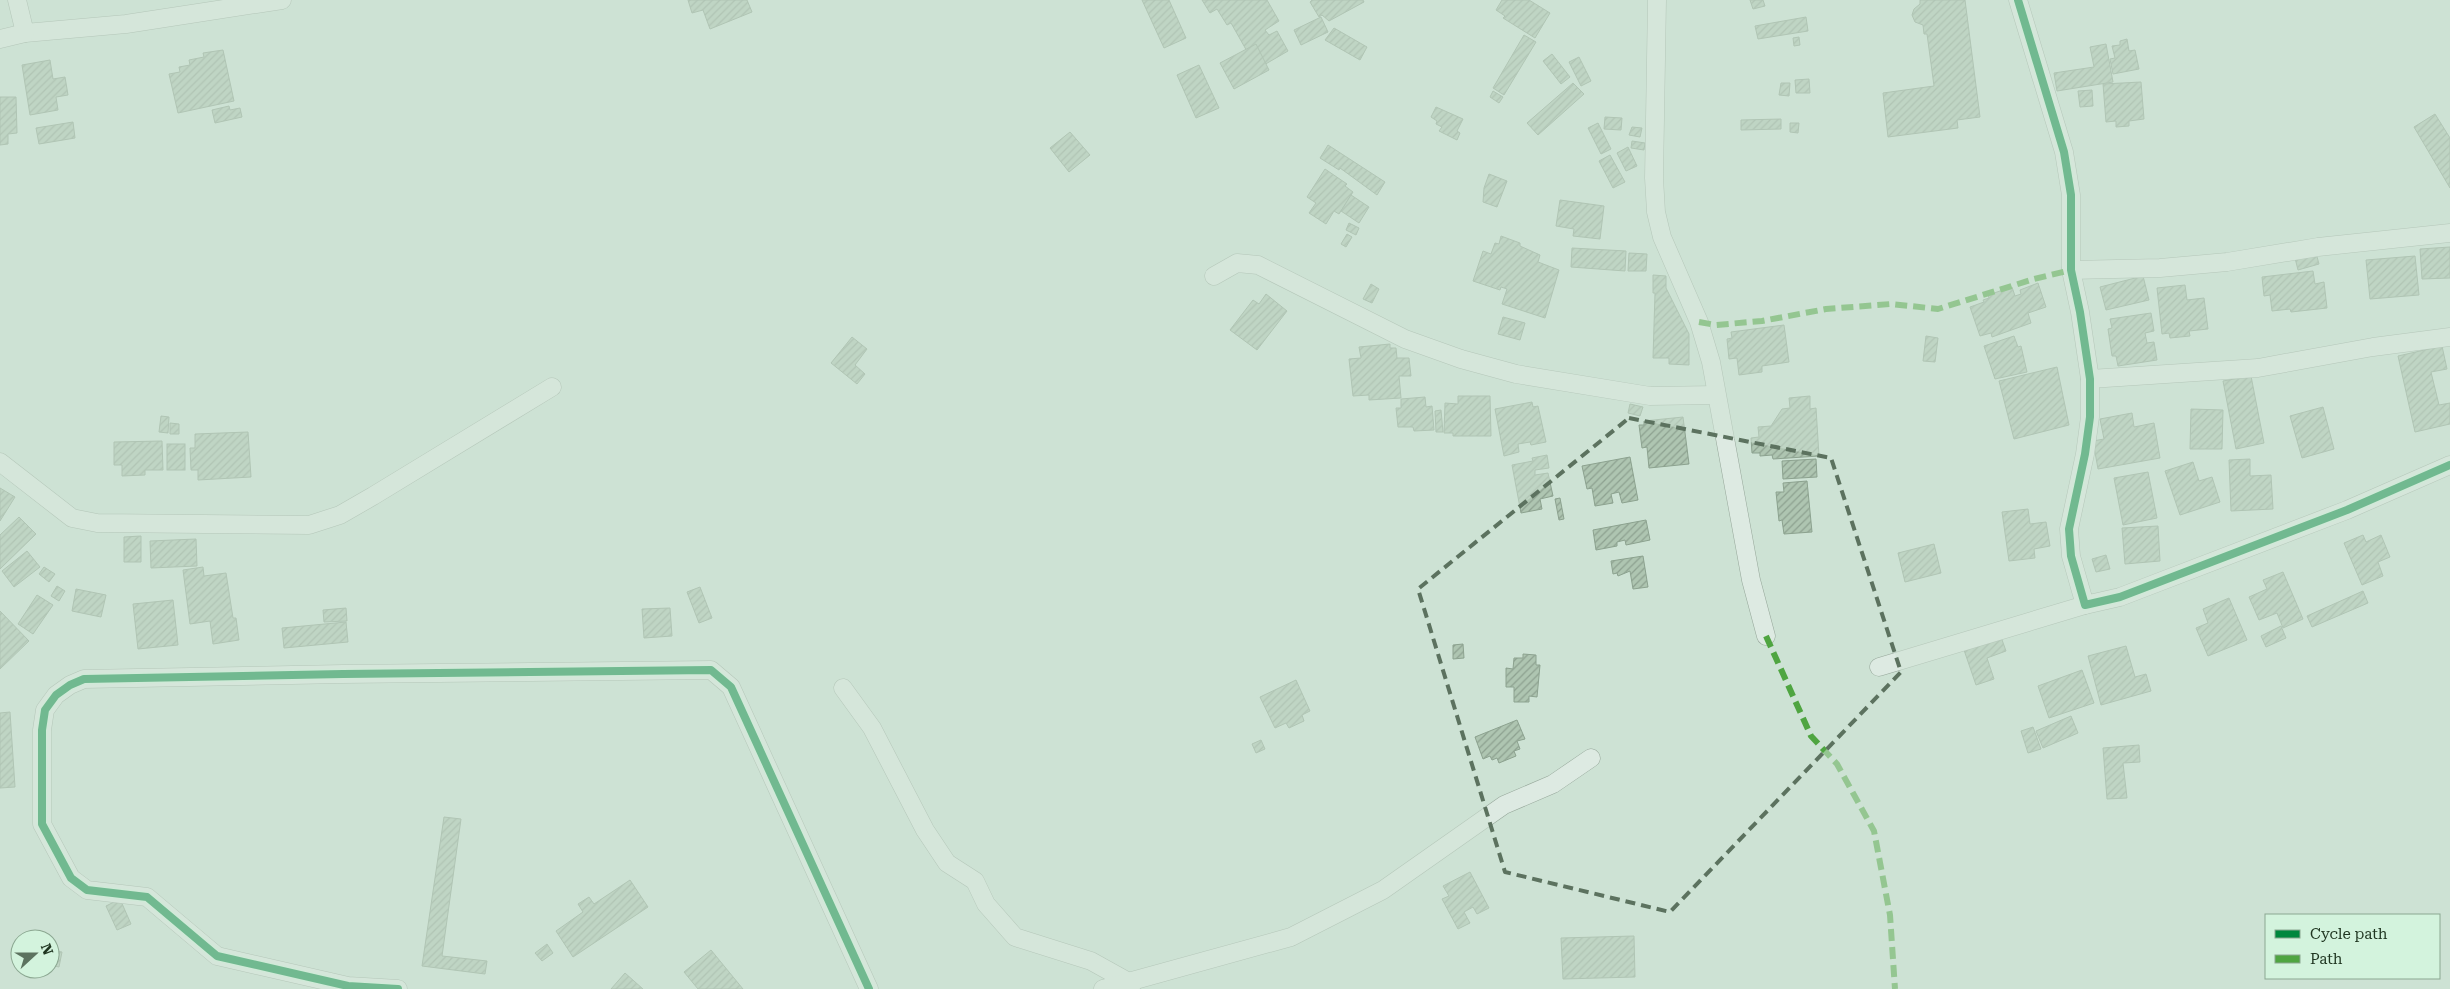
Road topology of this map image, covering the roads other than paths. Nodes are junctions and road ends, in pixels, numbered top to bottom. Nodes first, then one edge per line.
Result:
1 (17, 0) edge
2 (282, 0) edge
3 (1657, 0) edge
4 (2018, 0) edge
5 (25, 33) junction
6 (0, 39) edge
7 (2450, 233) edge
8 (2071, 270) junction
9 (1214, 276) dead end
10 (2450, 337) edge
11 (2090, 379) junction
12 (552, 387) dead end
13 (1716, 395) junction
14 (0, 462) edge
15 (2450, 465) edge
16 (2085, 606) junction
17 (1766, 636) dead end
18 (1879, 667) dead end
19 (843, 688) dead end
20 (1592, 758) dead end
21 (1130, 985) edge
22 (398, 989) edge
23 (869, 989) edge
24 (1103, 989) edge

1 - 5 street
2 - 5 street
3 - 13 street
4 - 8 street
5 - 6 street
7 - 8 street
8 - 11 street
9 - 13 street
10 - 11 street
11 - 16 street
12 - 14 street
13 - 17 street
15 - 16 street
16 - 18 street
19 - 21 street
20 - 21 street
21 - 24 street
22 - 23 street

